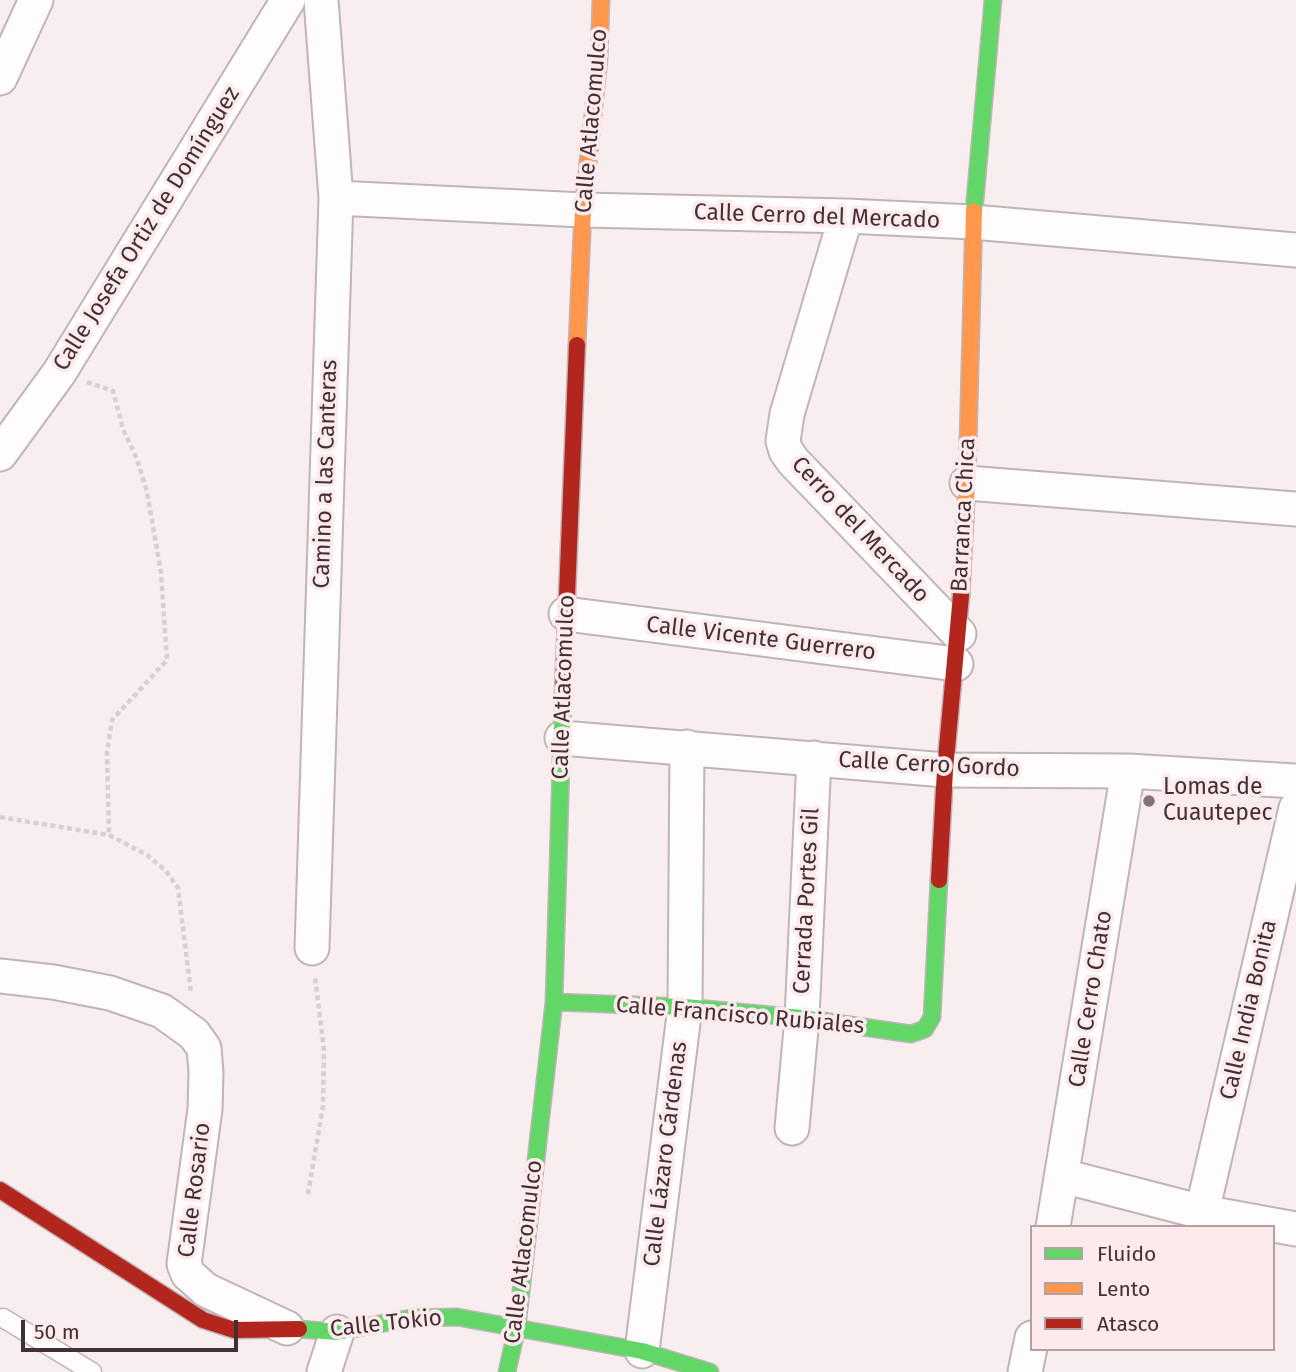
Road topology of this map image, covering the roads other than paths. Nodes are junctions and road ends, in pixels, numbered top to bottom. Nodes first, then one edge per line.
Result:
1 (36, 0) edge
2 (288, 0) edge
3 (321, 0) edge
4 (601, 0) edge
5 (993, 0) edge
6 (0, 78) edge
7 (336, 198) junction
8 (583, 210) junction
9 (846, 216) junction
10 (973, 222) junction
11 (1296, 250) edge
12 (0, 454) edge
13 (967, 483) junction
14 (1296, 509) edge
15 (566, 614) junction
16 (957, 649) junction
17 (562, 738) junction
18 (687, 747) junction
19 (814, 758) junction
20 (945, 770) junction
21 (1128, 771) junction
22 (1296, 781) edge
23 (1296, 808) edge
24 (312, 948) road end
25 (0, 976) edge
26 (554, 1002) junction
27 (685, 1007) junction
28 (802, 1018) junction
29 (925, 1029) joint
30 (792, 1128) dead end
31 (1063, 1176) junction
32 (0, 1190) edge
33 (1202, 1212) junction
34 (1053, 1225) edge
35 (1274, 1225) edge
36 (1275, 1225) edge
37 (1296, 1229) edge
38 (3, 1318) dead end
39 (517, 1327) junction
40 (291, 1329) junction
41 (337, 1332) junction
42 (1030, 1348) edge
43 (642, 1351) junction
44 (92, 1372) edge
45 (324, 1372) edge
46 (507, 1372) edge
47 (710, 1372) edge
48 (1025, 1372) edge

1 - 6 street
2 - 12 street, Calle Josefa Ortiz de Domínguez
3 - 7 street, Camino a las Canteras
4 - 8 street, Calle Atlacomulco
5 - 10 street, Barranca Chica
7 - 8 street, Calle Cerro del Mercado
7 - 24 street, Camino a las Canteras
8 - 9 street, Calle Cerro del Mercado
8 - 15 street, Calle Atlacomulco
9 - 10 street, Calle Cerro del Mercado
9 - 16 street, Cerro del Mercado
10 - 11 street, Calle Cerro del Mercado
10 - 13 street, Barranca Chica
13 - 14 street
13 - 16 street, Barranca Chica
15 - 16 street, Calle Vicente Guerrero
15 - 17 street, Calle Atlacomulco
16 - 20 street, Barranca Chica
17 - 18 street, Calle Cerro Gordo
17 - 26 street, Calle Atlacomulco
18 - 19 street, Calle Cerro Gordo
18 - 27 street, Calle Lázaro Cárdenas
19 - 20 street, Calle Cerro Gordo
19 - 28 street, Cerrada Portes Gil
20 - 21 street, Calle Cerro Gordo
20 - 29 street, Barranca Chica
21 - 22 street, Calle Cerro Gordo
21 - 31 street, Calle Cerro Chato
23 - 33 street, Calle India Bonita
25 - 40 street, Calle Rosario
26 - 27 street, Calle Francisco Rubiales
26 - 39 street, Calle Atlacomulco
27 - 28 street, Calle Francisco Rubiales
27 - 43 street, Calle Lázaro Cárdenas
28 - 29 street, Calle Francisco Rubiales
28 - 30 street, Cerrada Portes Gil
31 - 33 street
31 - 34 street, Calle Cerro Chato
32 - 40 street, Calle Tokio
33 - 35 street
36 - 37 street
38 - 44 lane
39 - 41 street, Calle Tokio
39 - 43 street, Calle Tokio
39 - 46 street, Calle Atlacomulco
40 - 41 street, Calle Tokio
41 - 45 street
42 - 48 street
43 - 47 street, Calle Tokio

